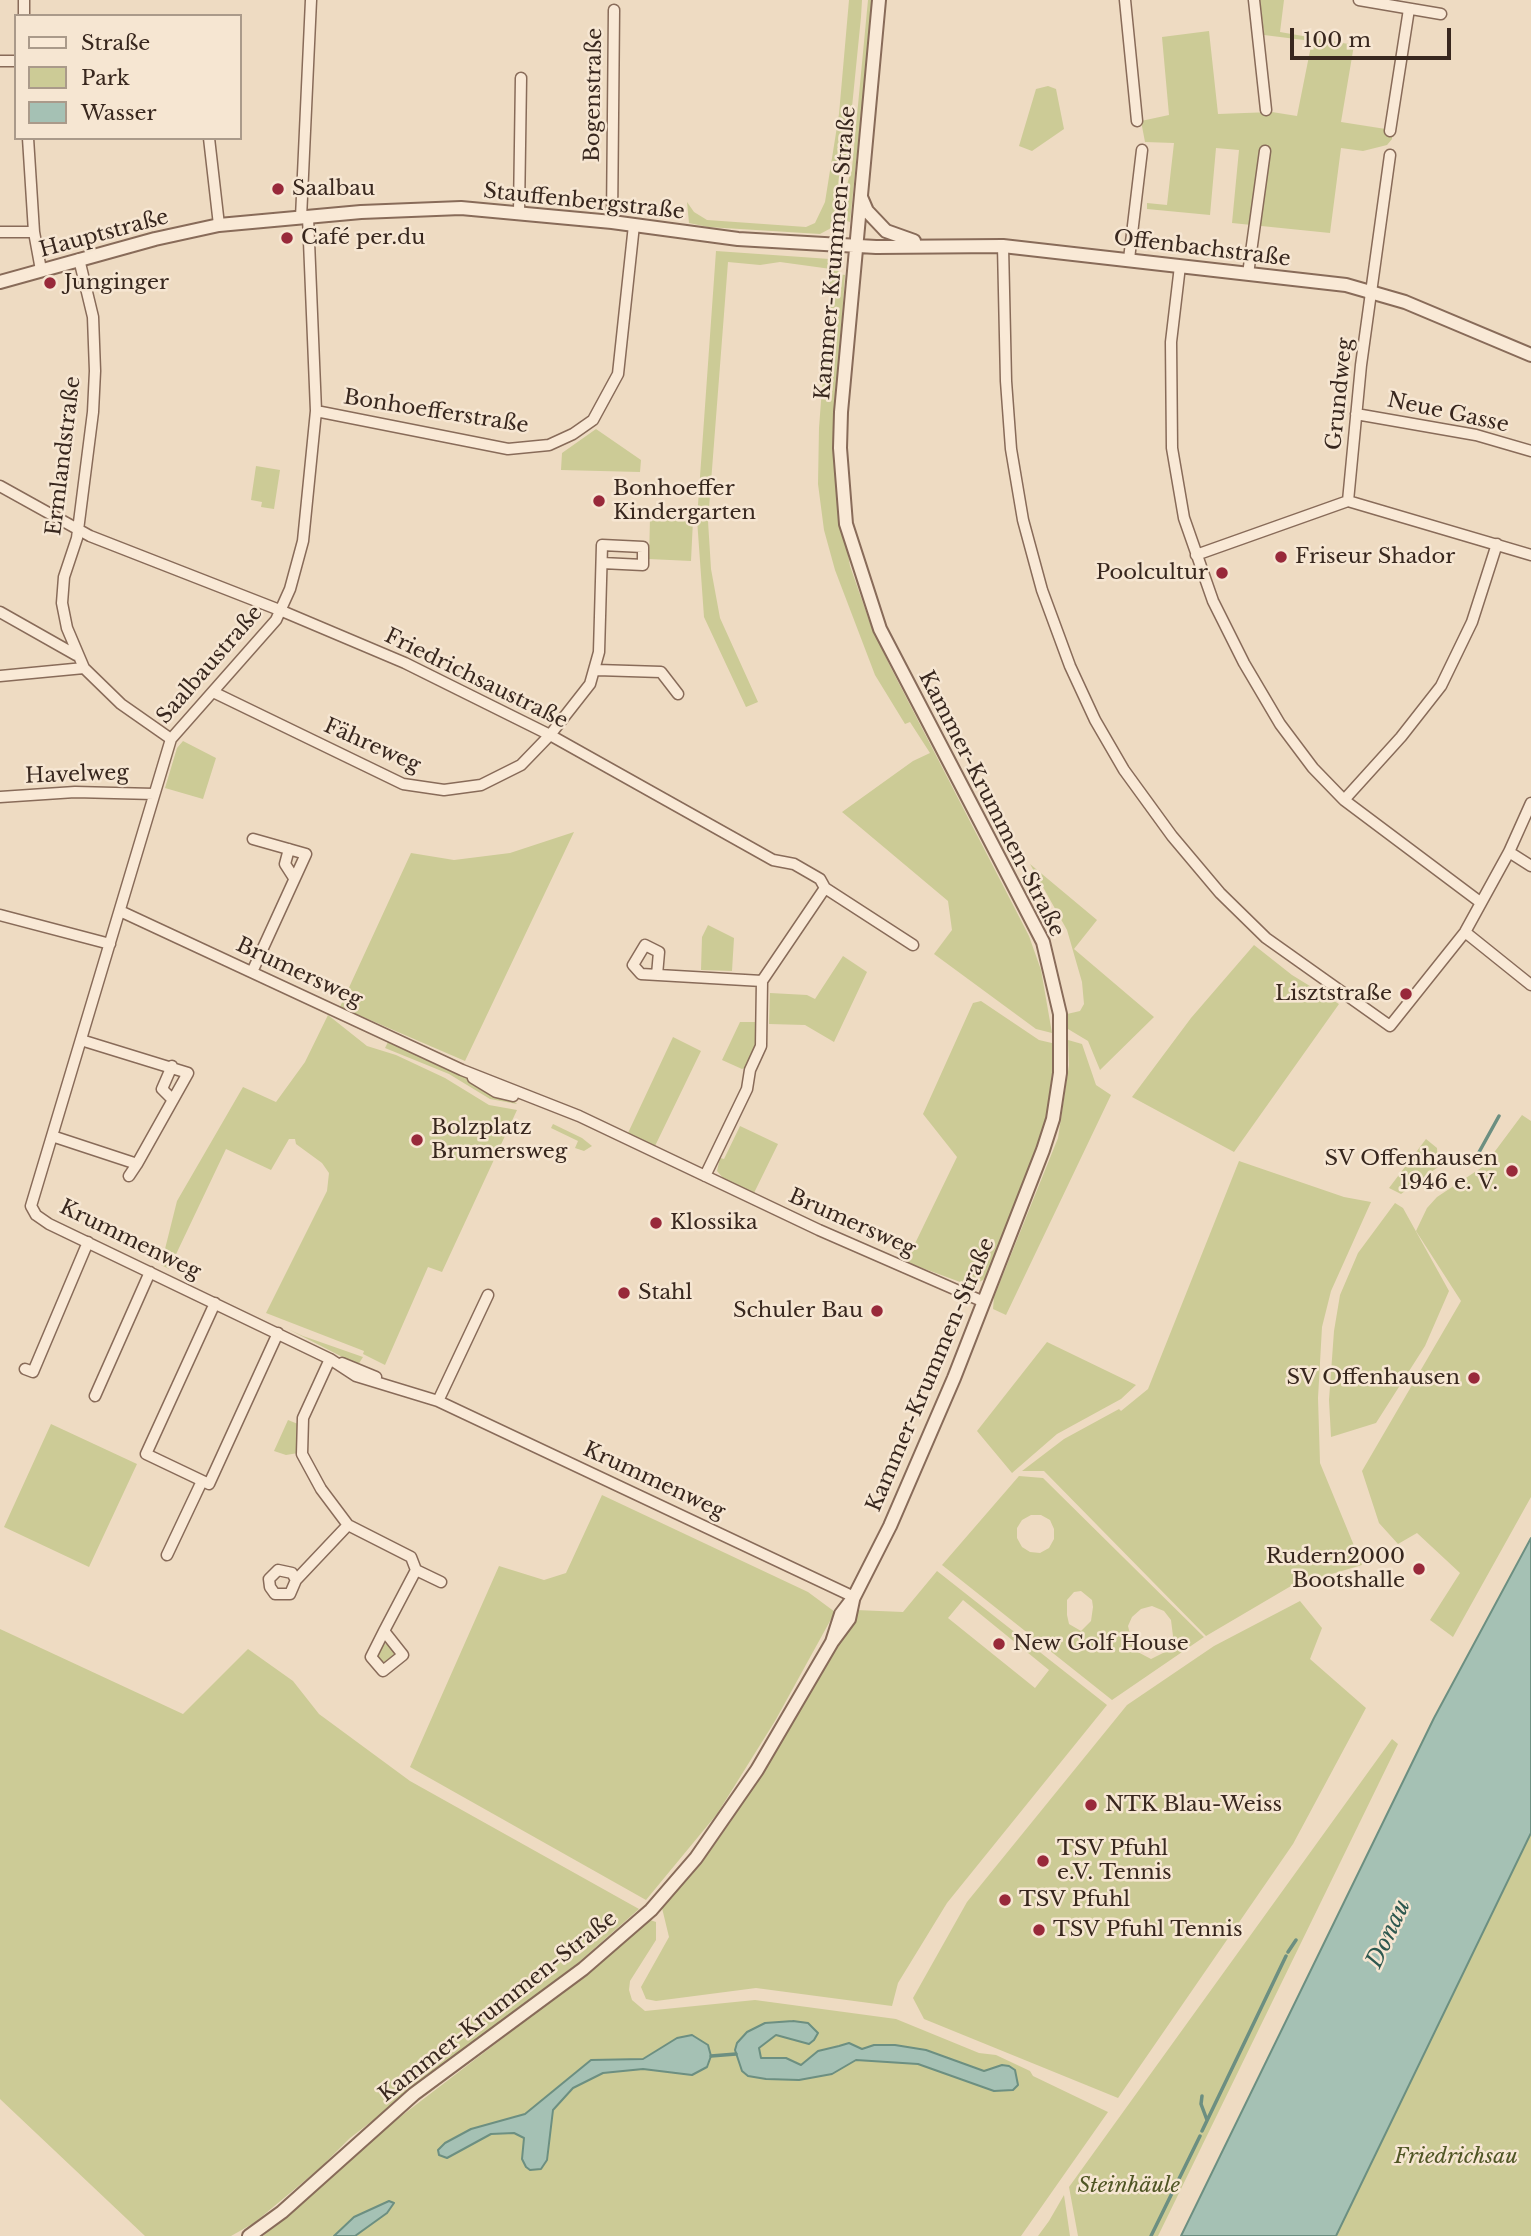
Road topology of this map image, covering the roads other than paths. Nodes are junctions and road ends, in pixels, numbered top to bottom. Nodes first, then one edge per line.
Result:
1 (311, 0) edge
2 (879, 0) edge
3 (1125, 0) edge
4 (1254, 0) edge
5 (1359, 0) edge
6 (614, 9) dead end
7 (1409, 9) junction
8 (1441, 14) dead end
9 (522, 78) dead end
10 (1266, 110) dead end
11 (1137, 121) dead end
12 (1390, 131) dead end
13 (28, 140) edge
14 (209, 140) edge
15 (1142, 150) dead end
16 (1265, 151) dead end
17 (1390, 155) dead end
18 (860, 190) junction
19 (519, 212) junction
20 (305, 217) junction
21 (612, 222) junction
22 (219, 225) junction
23 (634, 225) junction
24 (0, 232) edge
25 (34, 232) junction
26 (928, 244) junction
27 (856, 246) junction
28 (1003, 246) junction
29 (1129, 259) junction
30 (79, 260) junction
31 (1180, 266) junction
32 (41, 270) junction
33 (1248, 274) junction
34 (0, 282) edge
35 (1371, 291) junction
36 (1531, 355) edge
37 (316, 411) junction
38 (1356, 414) junction
39 (1531, 452) edge
40 (0, 486) edge
41 (1348, 501) junction
42 (77, 530) junction
43 (1497, 544) junction
44 (1196, 555) junction
45 (1531, 555) edge
46 (602, 563) dead end
47 (282, 611) junction
48 (0, 612) edge
49 (76, 655) junction
50 (84, 668) junction
51 (597, 670) junction
52 (0, 676) edge
53 (213, 692) junction
54 (678, 694) dead end
55 (550, 735) junction
56 (171, 739) junction
57 (154, 794) junction
58 (0, 797) edge
59 (1344, 800) junction
60 (1531, 803) edge
61 (253, 839) dead end
62 (289, 849) junction
63 (1509, 852) junction
64 (1531, 866) edge
65 (294, 878) junction
66 (825, 888) junction
67 (1480, 902) junction
68 (120, 911) junction
69 (0, 915) edge
70 (1465, 932) junction
71 (110, 944) junction
72 (913, 945) dead end
73 (252, 972) junction
74 (657, 975) dead end
75 (762, 981) junction
76 (1531, 985) edge
77 (81, 1040) junction
78 (172, 1066) junction
79 (173, 1100) junction
80 (52, 1136) junction
81 (137, 1164) junction
82 (129, 1176) dead end
83 (705, 1177) junction
84 (31, 1206) joint
85 (88, 1242) junction
86 (150, 1272) junction
87 (488, 1295) dead end
88 (984, 1302) junction
89 (215, 1303) junction
90 (278, 1333) junction
91 (330, 1359) junction
92 (25, 1369) dead end
93 (95, 1396) dead end
94 (438, 1401) junction
95 (202, 1481) junction
96 (348, 1525) junction
97 (167, 1555) dead end
98 (415, 1570) junction
99 (296, 1580) dead end
100 (441, 1582) dead end
101 (854, 1597) junction
102 (384, 1631) dead end
103 (249, 2236) edge

1 - 20 street, Saalbaustraße
2 - 18 street, Kammer-Krummen-Straße
3 - 11 street
4 - 10 street
5 - 7 street
6 - 21 street, Bogenstraße
7 - 8 street
7 - 12 street
9 - 19 street
13 - 25 street
14 - 22 street
15 - 29 street
16 - 33 street
17 - 35 street, Grundweg
18 - 26 street
18 - 27 street, Kammer-Krummen-Straße
19 - 20 street, Stauffenbergstraße
19 - 21 street, Stauffenbergstraße
20 - 22 street, Hauptstraße
20 - 37 street, Saalbaustraße
21 - 23 street, Stauffenbergstraße
22 - 30 street, Hauptstraße
23 - 27 street, Stauffenbergstraße
23 - 37 street, Bonhoefferstraße
24 - 25 street
25 - 32 street
26 - 27 street, Offenbachstraße
26 - 28 street, Offenbachstraße
27 - 88 street, Kammer-Krummen-Straße
28 - 29 street, Offenbachstraße
28 - 70 street
29 - 31 street, Offenbachstraße
30 - 32 street, Hauptstraße
30 - 42 street, Ermlandstraße
31 - 33 street, Offenbachstraße
31 - 44 street
32 - 34 street, Hauptstraße
33 - 35 street, Offenbachstraße
35 - 36 street, Offenbachstraße
35 - 38 street, Grundweg
37 - 47 street, Saalbaustraße
38 - 39 street, Neue Gasse
38 - 41 street, Grundweg
40 - 42 street, Friedrichsaustraße
41 - 43 street
41 - 44 street
42 - 47 street, Friedrichsaustraße
42 - 49 street, Ermlandstraße
43 - 45 street
43 - 59 street
44 - 59 street
46 - 51 street
47 - 53 street, Saalbaustraße
47 - 55 street, Friedrichsaustraße
48 - 49 street
49 - 50 street, Ermlandstraße
50 - 52 street
50 - 56 street, Ermlandstraße
51 - 54 street
51 - 55 street, Fähreweg
53 - 55 street, Fähreweg
53 - 56 street, Saalbaustraße
55 - 66 street, Friedrichsaustraße
56 - 57 street, Saalbaustraße
57 - 58 street, Havelweg
57 - 68 street, Saalbaustraße
59 - 67 street
60 - 63 street
61 - 62 street
62 - 65 street
62 - 65 street
63 - 64 street
63 - 67 street
65 - 73 street
66 - 72 street, Friedrichsaustraße
66 - 75 street
67 - 70 street
68 - 71 street, Saalbaustraße
68 - 73 street, Brumersweg
69 - 71 street
70 - 76 street
71 - 77 street, Saalbaustraße
73 - 83 street, Brumersweg
74 - 75 street
75 - 83 street
77 - 78 street
77 - 80 street, Saalbaustraße
78 - 79 street
78 - 79 street
79 - 81 street
80 - 81 street
80 - 84 street, Saalbaustraße
81 - 82 street
83 - 88 street, Brumersweg
84 - 85 street, Krummenweg
85 - 86 street, Krummenweg
85 - 92 street
86 - 89 street, Krummenweg
86 - 93 street
87 - 94 street
88 - 101 street, Kammer-Krummen-Straße
89 - 90 street, Krummenweg
89 - 95 street
90 - 91 street, Krummenweg
90 - 95 street
91 - 94 street, Krummenweg
91 - 96 street
94 - 101 street, Krummenweg
95 - 97 street
96 - 98 street
96 - 99 street
98 - 100 street
98 - 102 street
101 - 103 street, Kammer-Krummen-Straße

